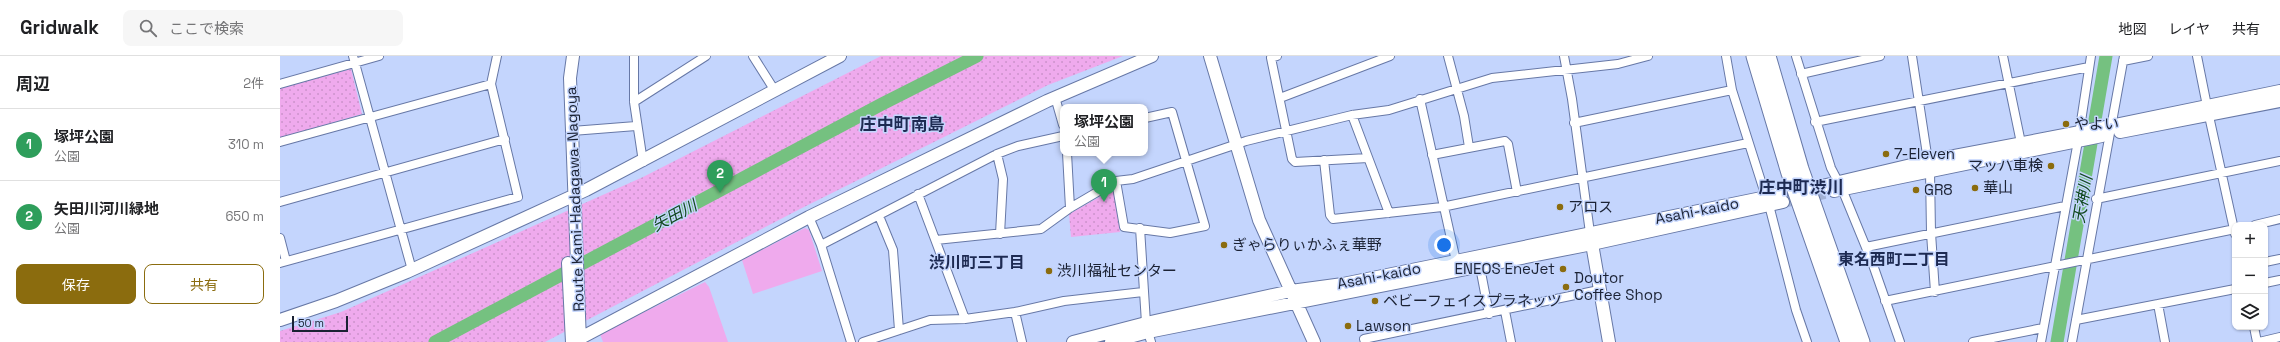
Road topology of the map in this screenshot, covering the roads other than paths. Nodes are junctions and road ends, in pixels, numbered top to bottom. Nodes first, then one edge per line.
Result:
1 (379, 56) edge
2 (497, 56) edge
3 (566, 56) edge
4 (573, 56) edge
5 (634, 56) edge
6 (706, 56) edge
7 (753, 56) edge
8 (840, 56) edge
9 (1152, 56) edge
10 (1210, 56) edge
11 (1277, 56) edge
12 (1390, 56) edge
13 (1448, 56) edge
14 (1564, 56) edge
15 (1648, 56) edge
16 (1726, 56) edge
17 (1754, 56) edge
18 (1768, 56) edge
19 (1796, 56) edge
20 (1880, 56) edge
21 (1912, 56) edge
22 (2003, 56) edge
23 (2091, 56) edge
24 (2148, 56) edge
25 (2197, 56) edge
26 (2123, 58) edge
27 (354, 59) edge
28 (2089, 67) junction
29 (1567, 70) junction
30 (1801, 74) junction
31 (2008, 82) junction
32 (280, 84) edge
33 (491, 84) junction
34 (1455, 89) junction
35 (1732, 90) junction
36 (775, 91) junction
37 (2280, 91) edge
38 (1055, 97) junction
39 (1280, 98) junction
40 (1420, 99) junction
41 (1918, 100) junction
42 (2280, 101) edge
43 (634, 102) junction
44 (2208, 111) junction
45 (1060, 114) edge
46 (1352, 115) junction
47 (1148, 117) edge
48 (371, 118) junction
49 (1815, 122) junction
50 (1574, 123) junction
51 (636, 126) junction
52 (572, 131) junction
53 (2107, 131) junction
54 (1286, 133) junction
55 (2082, 136) junction
56 (1060, 137) edge
57 (505, 139) junction
58 (280, 142) edge
59 (1748, 143) junction
60 (2020, 143) junction
61 (1236, 146) junction
62 (1469, 147) junction
63 (997, 154) junction
64 (1432, 155) junction
65 (1067, 156) edge
66 (1368, 158) junction
67 (1324, 160) junction
68 (1186, 161) junction
69 (2280, 161) edge
70 (643, 162) junction
71 (1929, 166) junction
72 (386, 172) junction
73 (2221, 172) junction
74 (1581, 179) junction
75 (1116, 181) junction
76 (1840, 185) junction
77 (1824, 189) tunnel mouth
78 (1517, 192) junction
79 (918, 194) junction
80 (1782, 198) tunnel mouth
81 (571, 199) junction
82 (2096, 199) junction
83 (1767, 201) junction
84 (280, 202) edge
85 (2065, 206) junction
86 (1442, 207) junction
87 (1070, 208) junction
88 (1389, 213) junction
89 (879, 216) junction
90 (809, 217) junction
91 (2280, 219) edge
92 (2233, 222) edge
93 (2268, 222) edge
94 (401, 228) junction
95 (1140, 228) junction
96 (2232, 232) edge
97 (1000, 234) junction
98 (1930, 234) junction
99 (280, 238) edge
100 (1591, 239) junction
101 (936, 240) junction
102 (821, 245) junction
103 (1866, 247) junction
104 (2280, 259) edge
105 (2084, 261) junction
106 (2268, 261) edge
107 (283, 262) edge
108 (1456, 262) junction
109 (1480, 267) junction
110 (2058, 267) junction
111 (412, 270) junction
112 (2280, 280) edge
113 (2268, 282) edge
114 (1599, 290) junction
115 (2232, 290) edge
116 (1291, 291) junction
117 (1143, 292) junction
118 (1935, 292) junction
119 (1885, 301) junction
120 (1297, 303) junction
121 (2158, 304) junction
122 (1505, 311) junction
123 (1015, 312) junction
124 (1489, 314) junction
125 (965, 319) junction
126 (280, 320) edge
127 (2076, 320) junction
128 (2043, 328) junction
129 (899, 330) junction
130 (2255, 330) edge
131 (1148, 332) edge
132 (576, 337) edge
133 (2280, 337) edge
134 (851, 342) edge
135 (863, 342) edge
136 (1022, 342) edge
137 (1073, 342) edge
138 (1111, 342) edge
139 (1314, 342) edge
140 (1365, 342) edge
141 (1511, 342) edge
142 (1609, 342) edge
143 (1807, 342) edge
144 (1848, 342) edge
145 (1862, 342) edge
146 (1900, 342) edge
147 (1973, 342) edge
148 (2041, 342) edge
149 (2072, 342) edge
150 (2165, 342) edge
151 (2258, 342) edge

1 - 27 street
2 - 33 street
3 - 81 street, Route Kami-Hadagawa-Nagoya
4 - 52 street, Route Kami-Hadagawa-Nagoya
5 - 43 street
6 - 43 street
7 - 36 street
8 - 36 street
9 - 38 street
10 - 61 street
11 - 39 street
12 - 39 street
13 - 34 street
14 - 29 street
15 - 29 street
16 - 35 street
17 - 144 highway
18 - 145 highway
19 - 30 street
20 - 30 street
21 - 41 street
22 - 31 street
23 - 28 street
24 - 26 street
25 - 44 street
26 - 53 street
27 - 32 street
27 - 48 street
28 - 31 street
28 - 55 street
29 - 34 street
29 - 50 street
30 - 49 street
31 - 41 street
31 - 60 street
33 - 48 street
33 - 57 street
34 - 40 street
34 - 62 street
35 - 50 street
35 - 59 street
36 - 70 street
37 - 44 street
38 - 45 street
38 - 90 street
39 - 54 street
40 - 46 street
40 - 64 street
41 - 49 street
41 - 71 street
42 - 44 street
43 - 51 street
44 - 53 street
44 - 73 street
46 - 54 street
46 - 66 street
47 - 68 street
48 - 58 street
48 - 72 street
49 - 76 street
50 - 74 street
51 - 52 street
51 - 70 street
52 - 81 street, Route Kami-Hadagawa-Nagoya
53 - 55 street
53 - 82 street
54 - 61 street
54 - 67 street
55 - 60 street
55 - 71 street
55 - 85 street
56 - 63 street
57 - 72 street
57 - 94 street
59 - 74 street
59 - 83 street
60 - 71 street
61 - 68 street
61 - 116 street
62 - 64 street
62 - 78 street
63 - 79 street
63 - 97 street
64 - 86 street
65 - 87 street
66 - 67 street
66 - 88 street
67 - 88 street
68 - 75 street
68 - 95 street
69 - 73 street
70 - 81 street
71 - 76 street
71 - 98 street
72 - 84 street
72 - 94 street
73 - 82 street
73 - 92 street
74 - 78 street
74 - 100 street
75 - 87 street
75 - 95 street
76 - 77 street
76 - 103 street
78 - 86 street
79 - 89 street
79 - 101 street
80 - 83 street, Asahi-kaido
81 - 111 street
81 - 132 street, Route Kami-Hadagawa-Nagoya
81 - 132 street, Route Kami-Hadagawa-Nagoya
82 - 105 street
83 - 100 street, Asahi-kaido
83 - 143 street
85 - 98 street
85 - 110 street
86 - 88 street
86 - 108 street
87 - 97 street
89 - 102 street
89 - 129 street
90 - 102 street
90 - 132 street
91 - 93 street
94 - 107 street
94 - 111 street
95 - 117 street
96 - 105 street
97 - 101 street
98 - 103 street
98 - 118 street
99 - 107 street
100 - 108 street, Asahi-kaido
100 - 109 street, Asahi-kaido
100 - 114 street
101 - 125 street
102 - 134 street
103 - 119 street
104 - 106 street
105 - 110 street
105 - 127 street
108 - 116 street, Asahi-kaido
109 - 120 street, Asahi-kaido
109 - 124 street
110 - 118 street
110 - 128 street
111 - 126 street
112 - 113 street
114 - 122 street
114 - 142 street
115 - 121 street
116 - 120 street
116 - 131 street, Asahi-kaido
117 - 123 street
117 - 131 street
118 - 119 street
119 - 146 street
120 - 131 street, Asahi-kaido
120 - 139 street
121 - 127 street
121 - 150 street
122 - 124 street
122 - 141 street
123 - 125 street
123 - 136 street
124 - 140 street
125 - 129 street
127 - 149 street
128 - 147 street
128 - 148 street
129 - 135 street
130 - 151 street
131 - 137 street, Asahi-kaido
131 - 138 street, Asahi-kaido
133 - 151 street

